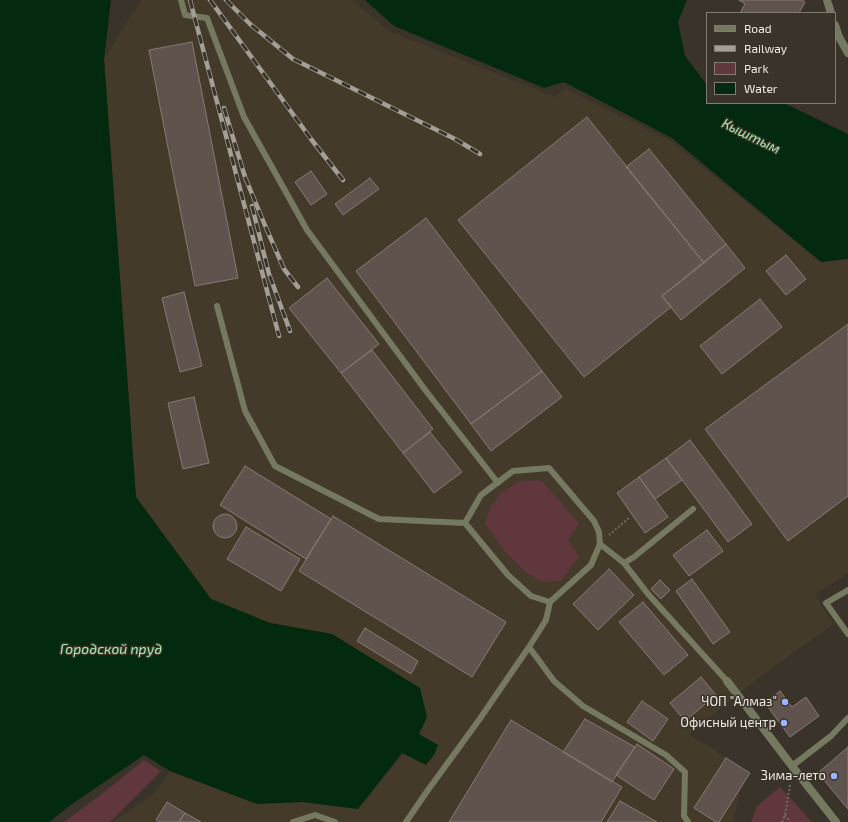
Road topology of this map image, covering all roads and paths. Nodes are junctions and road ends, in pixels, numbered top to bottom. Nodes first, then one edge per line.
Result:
1 (181, 0) edge
2 (827, 0) edge
3 (831, 12) edge
4 (836, 28) edge
5 (848, 53) edge
6 (217, 306) dead end
7 (498, 483) junction
8 (693, 509) dead end
9 (629, 518) dead end
10 (465, 523) junction
11 (614, 530) dead end
12 (600, 544) junction
13 (624, 563) junction
14 (848, 590) edge
15 (550, 602) junction
16 (848, 634) edge
17 (529, 647) junction
18 (727, 681) joint
19 (848, 718) edge
20 (792, 766) junction
21 (790, 785) dead end
22 (785, 815) junction
23 (293, 822) edge
24 (335, 822) edge
25 (406, 822) edge
26 (688, 822) edge
27 (782, 822) edge
28 (790, 822) edge
29 (836, 822) edge

1 - 7 lane
2 - 3 street
4 - 5 street
6 - 10 lane
7 - 10 lane
7 - 12 lane
8 - 13 lane
9 - 11 path
10 - 15 lane
12 - 13 lane
12 - 15 lane
13 - 18 lane
14 - 16 lane
15 - 17 lane
17 - 25 lane
17 - 26 lane
18 - 20 street
19 - 20 lane
20 - 29 street
21 - 22 path
22 - 27 path
22 - 28 path
23 - 24 lane

